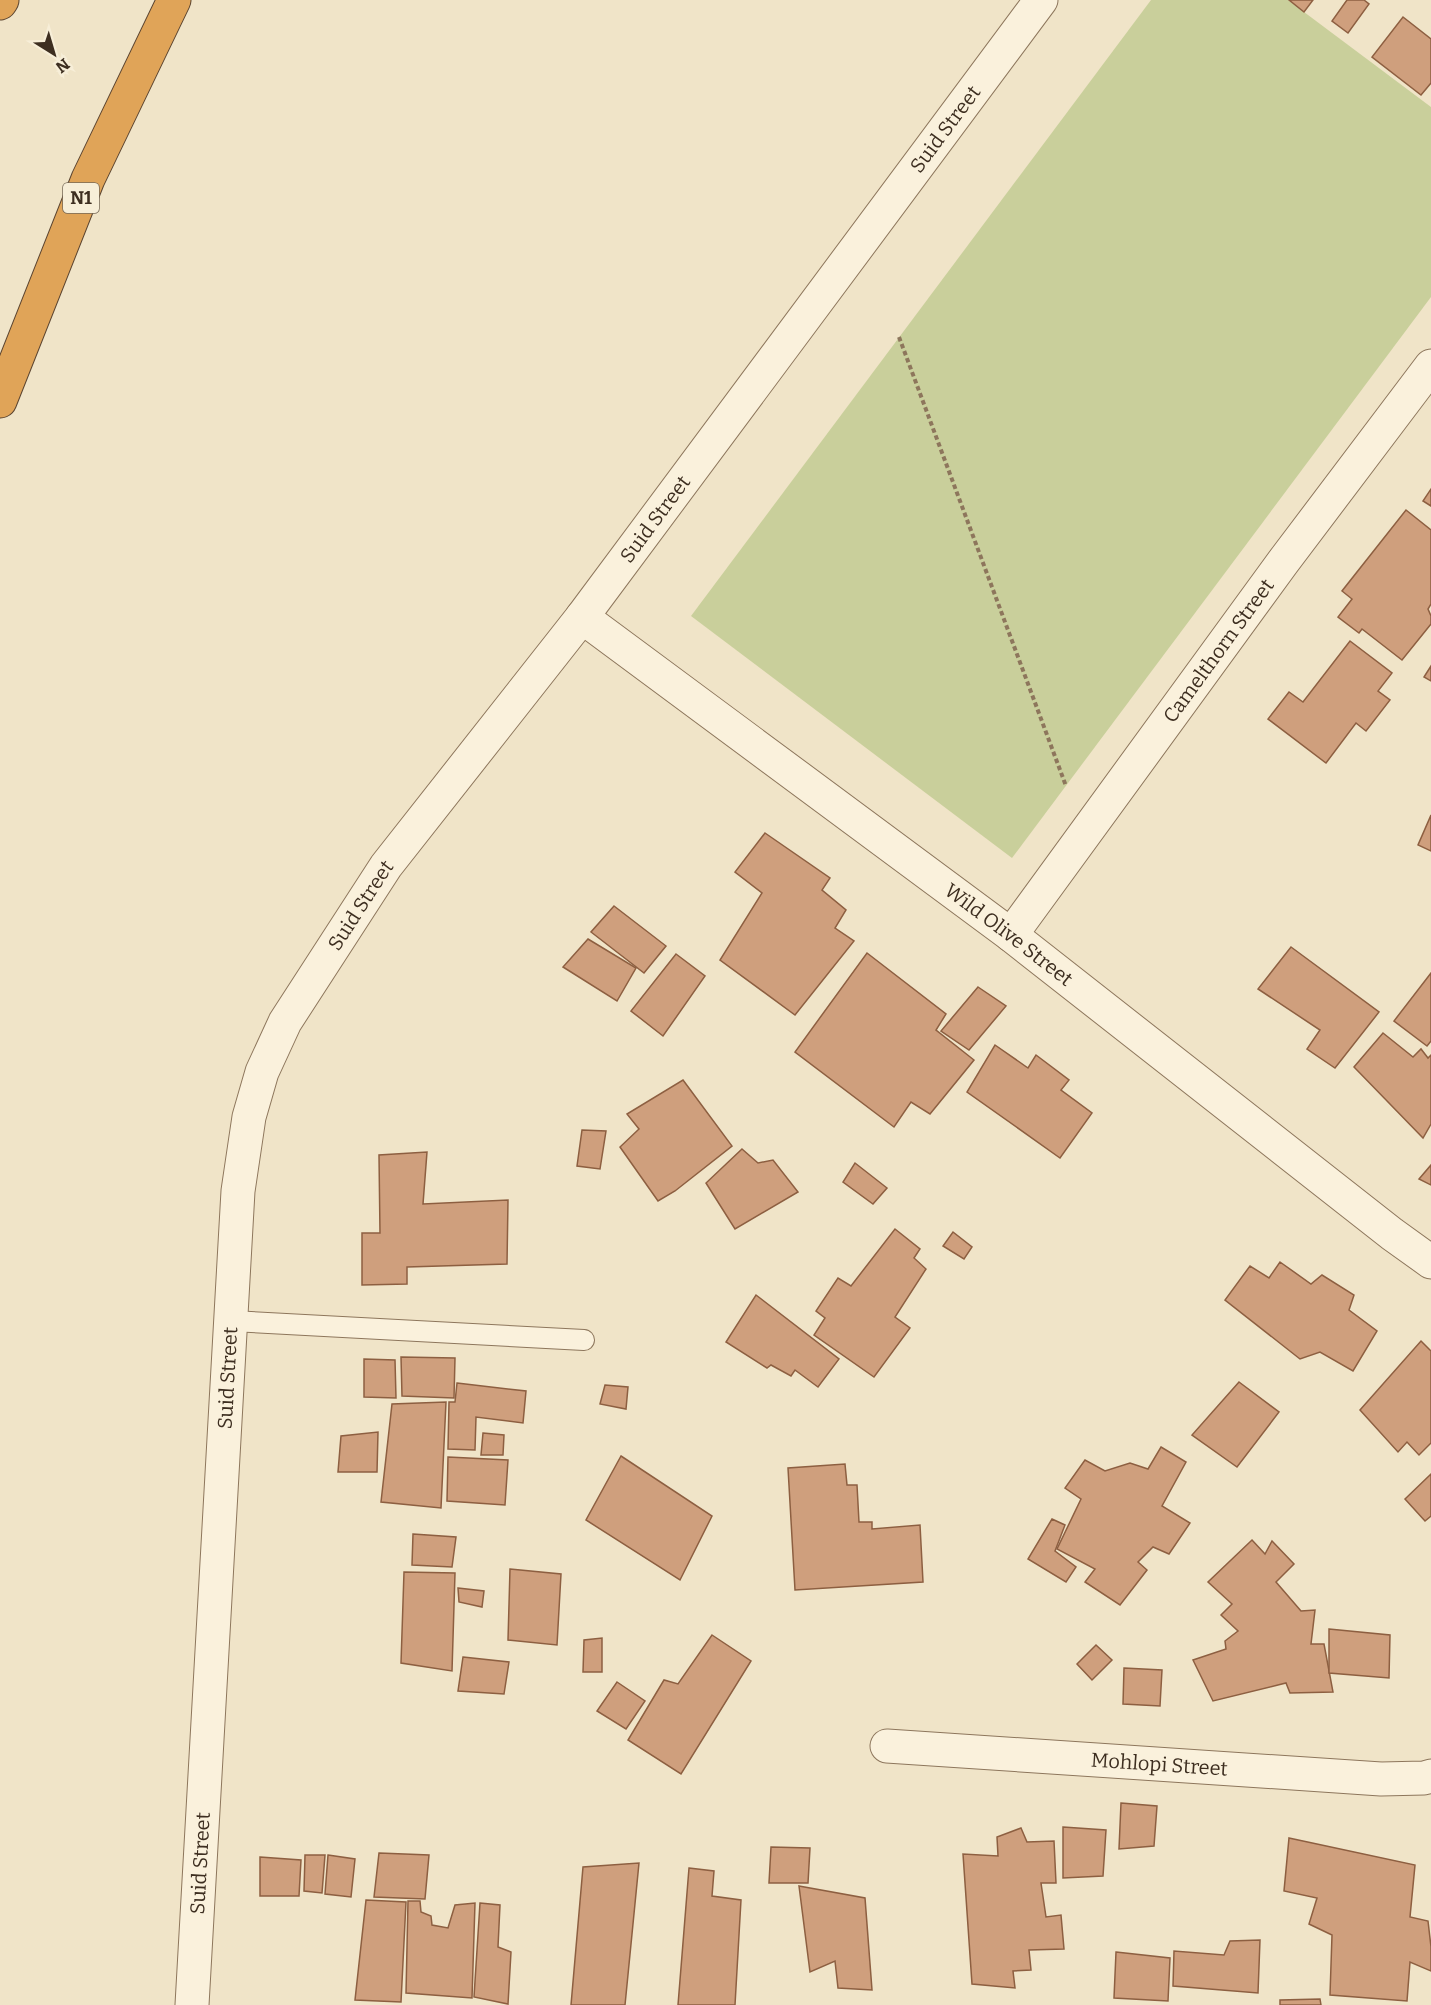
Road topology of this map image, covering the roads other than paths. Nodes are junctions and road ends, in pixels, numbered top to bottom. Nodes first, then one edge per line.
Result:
1 (174, 0) edge
2 (1041, 0) edge
3 (1431, 366) edge
4 (0, 401) edge
5 (582, 617) junction
6 (1011, 935) junction
7 (1431, 1262) edge
8 (231, 1321) junction
9 (584, 1340) dead end
10 (887, 1746) dead end
11 (1431, 1776) edge
12 (192, 2005) edge

1 - 4 highway, N1
2 - 5 street, Suid Street
3 - 6 street, Camelthorn Street
5 - 6 street, Wild Olive Street
5 - 8 street, Suid Street
6 - 7 street, Wild Olive Street
8 - 9 lane
8 - 12 street, Suid Street
10 - 11 street, Mohlopi Street

